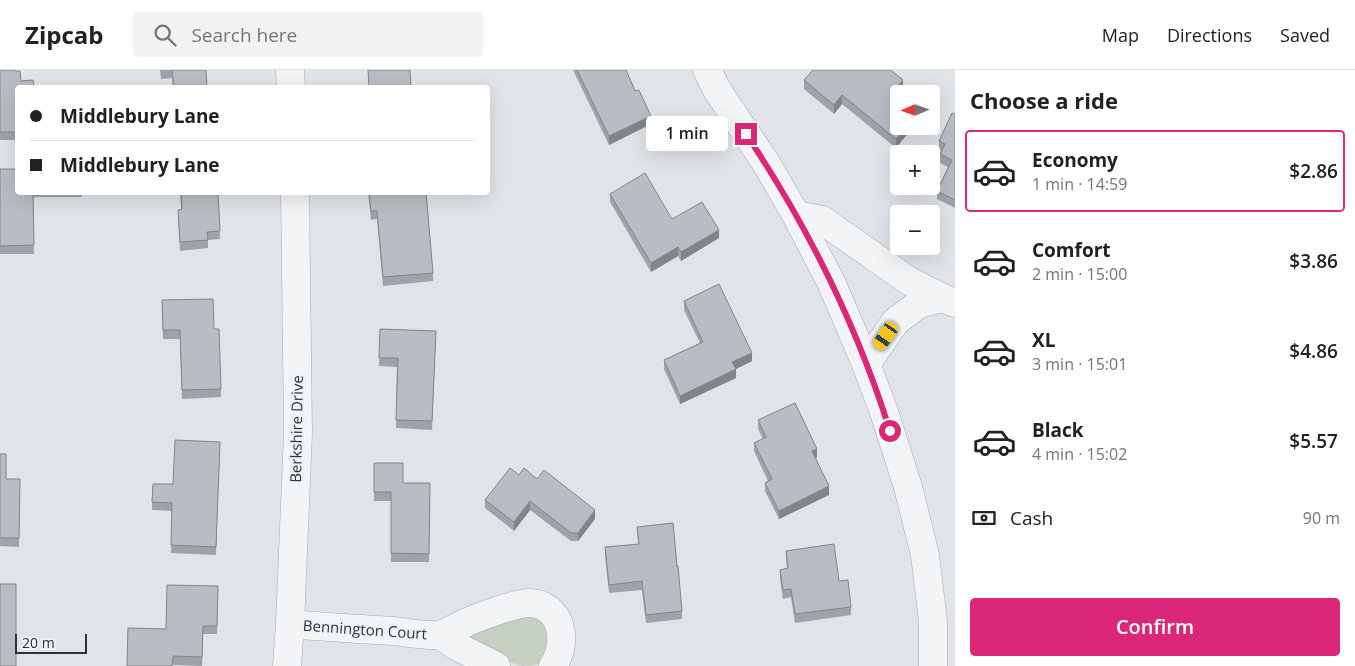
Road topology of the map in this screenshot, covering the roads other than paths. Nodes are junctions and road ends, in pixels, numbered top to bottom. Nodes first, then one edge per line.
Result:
1 (290, 70) edge
2 (707, 70) edge
3 (291, 85) edge
4 (295, 195) edge
5 (796, 215) junction
6 (949, 300) edge
7 (866, 364) junction
8 (290, 624) junction
9 (440, 635) junction
10 (287, 666) edge
11 (496, 666) edge
12 (553, 666) edge
13 (933, 666) edge

1 - 3 street
2 - 5 street
4 - 8 street, Berkshire Drive
5 - 6 street
5 - 7 street
6 - 7 street
7 - 13 street
8 - 9 street, Bennington Court
8 - 10 street, Berkshire Drive
9 - 11 street, Bennington Court
9 - 12 street, Bennington Court

